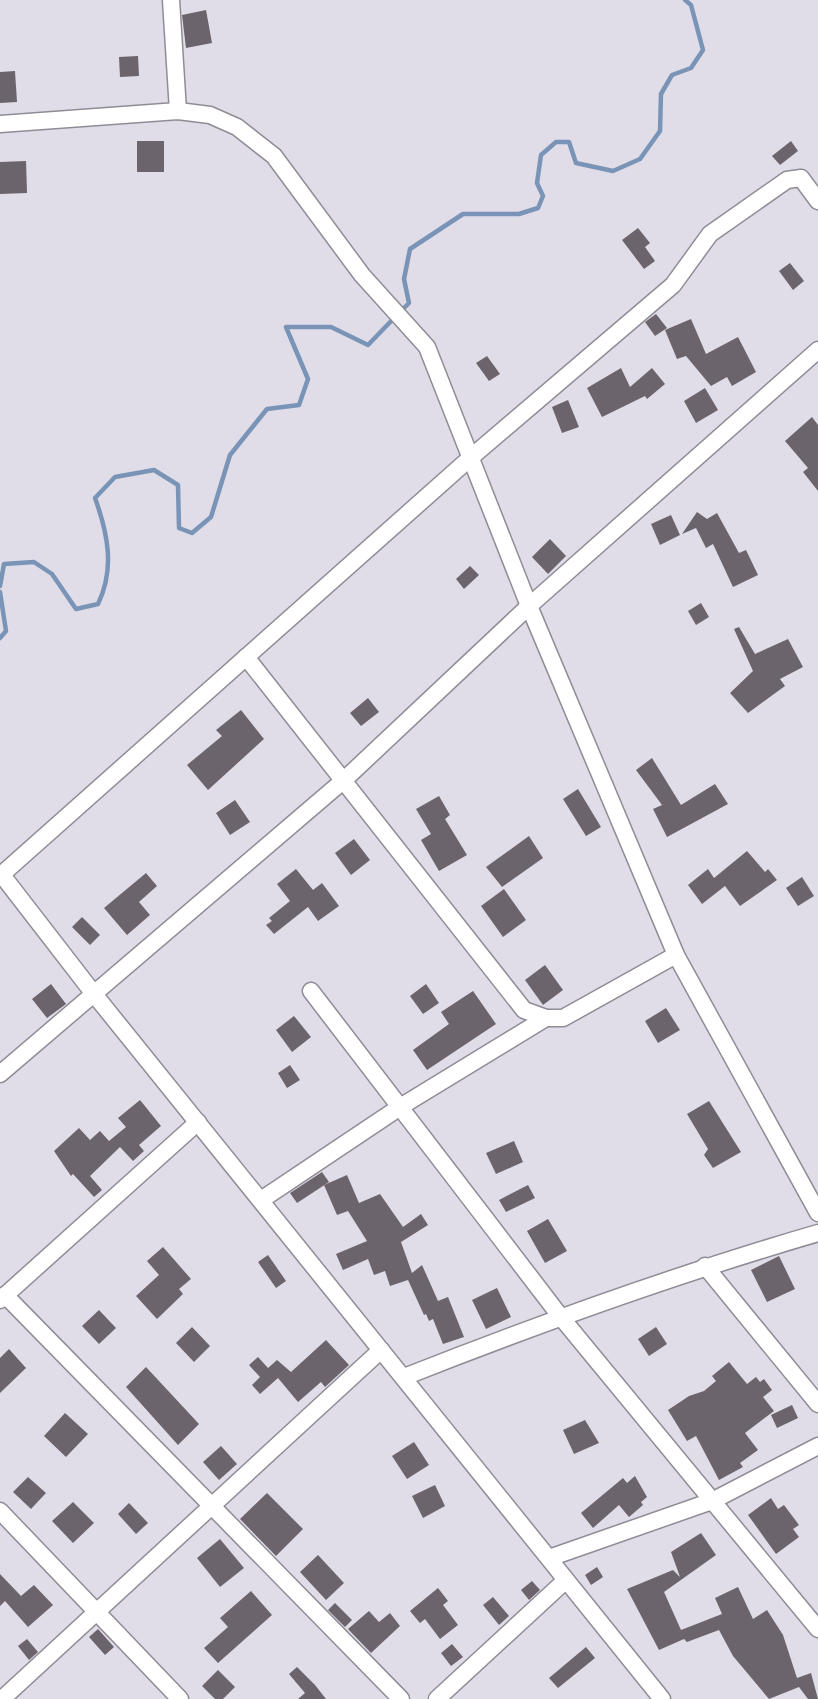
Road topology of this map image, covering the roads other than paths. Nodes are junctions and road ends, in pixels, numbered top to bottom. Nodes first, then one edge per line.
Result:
1 (171, 0) edge
2 (178, 111) junction
3 (0, 124) edge
4 (818, 201) edge
5 (818, 350) edge
6 (469, 459) junction
7 (529, 606) junction
8 (246, 657) junction
9 (344, 780) junction
10 (1, 876) edge
11 (676, 955) junction
12 (311, 991) dead end
13 (94, 994) junction
14 (546, 1018) junction
15 (0, 1074) edge
16 (400, 1107) junction
17 (198, 1122) junction
18 (261, 1200) junction
19 (818, 1213) edge
20 (818, 1233) edge
21 (705, 1266) junction
22 (3, 1297) edge
23 (560, 1316) junction
24 (382, 1350) junction
25 (404, 1377) junction
26 (818, 1404) edge
27 (818, 1446) edge
28 (712, 1501) junction
29 (212, 1506) junction
30 (0, 1511) edge
31 (548, 1558) junction
32 (566, 1580) junction
33 (97, 1612) junction
34 (818, 1629) edge
35 (2, 1699) edge
36 (180, 1699) edge
37 (401, 1699) edge
38 (437, 1699) edge
39 (662, 1699) edge

1 - 2 street
2 - 3 street
2 - 6 street
4 - 6 street
5 - 7 street
6 - 7 street
6 - 8 street
7 - 9 street
7 - 11 street
8 - 9 street
8 - 10 street
9 - 13 street
9 - 14 street
10 - 13 street
11 - 14 street
11 - 19 street
12 - 16 street
13 - 15 street
13 - 17 street
14 - 16 street
16 - 18 street
16 - 23 street
17 - 18 street
17 - 22 street
18 - 24 street
20 - 21 street
21 - 23 street
21 - 26 street
22 - 29 street
23 - 25 street
23 - 28 street
24 - 25 street
24 - 29 street
25 - 31 street
27 - 28 street
28 - 31 street
28 - 34 street
29 - 33 street
29 - 37 street
30 - 33 street
31 - 32 street
32 - 38 street
32 - 39 street
33 - 35 street
33 - 36 street

